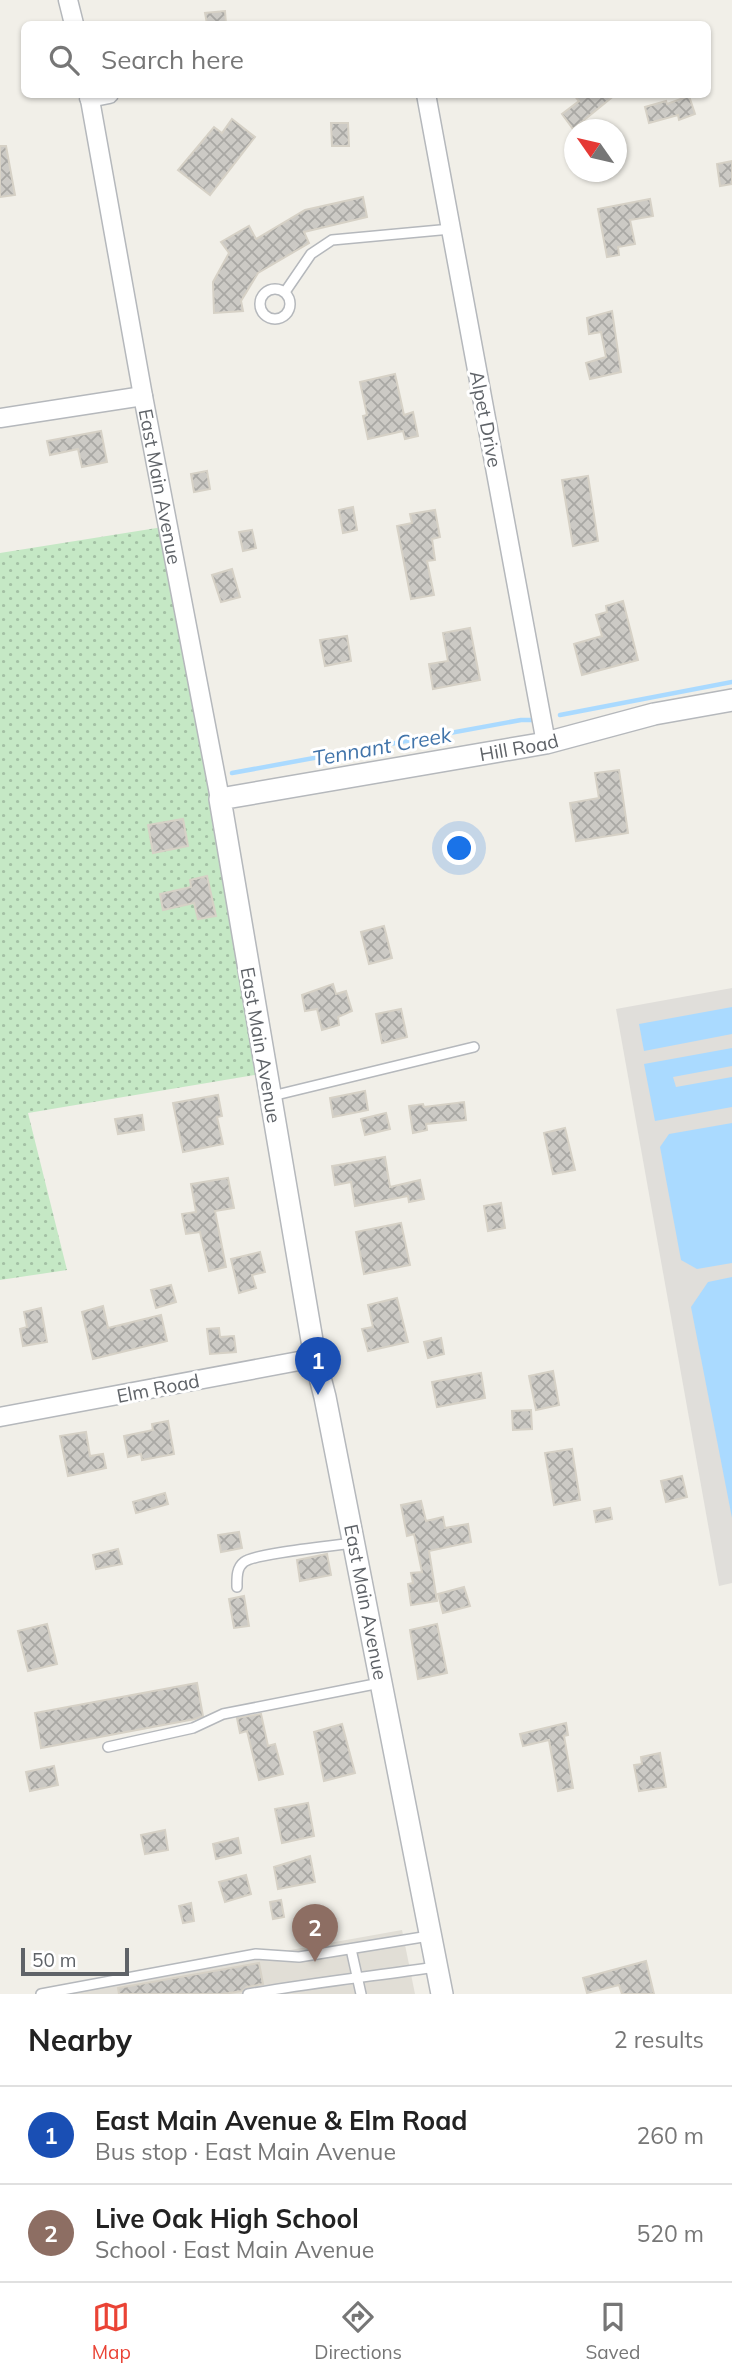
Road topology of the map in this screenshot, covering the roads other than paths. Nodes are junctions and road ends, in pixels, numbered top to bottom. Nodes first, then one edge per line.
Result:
1 (68, 0) edge
2 (73, 21) edge
3 (89, 98) edge
4 (427, 98) edge
5 (451, 229) junction
6 (285, 292) dead end
7 (143, 396) junction
8 (0, 418) edge
9 (732, 699) edge
10 (546, 743) junction
11 (220, 799) junction
12 (474, 1047) dead end
13 (270, 1096) junction
14 (315, 1358) junction
15 (0, 1417) edge
16 (354, 1543) junction
17 (237, 1587) dead end
18 (382, 1683) junction
19 (108, 1747) dead end
20 (431, 1936) junction
21 (351, 1949) junction
22 (436, 1967) junction
23 (358, 1979) junction
24 (41, 1994) edge
25 (248, 1994) edge
26 (361, 1994) edge
27 (442, 1994) edge

1 - 2 street
3 - 7 street, East Main Avenue
4 - 5 street, Alpet Drive
5 - 6 lane
5 - 10 street, Alpet Drive
7 - 8 street
7 - 11 street, East Main Avenue
9 - 10 street, Hill Road
10 - 11 street, Hill Road
11 - 13 street, East Main Avenue
12 - 13 lane
13 - 14 street, East Main Avenue
14 - 15 street, Elm Road
14 - 16 street, East Main Avenue
16 - 17 lane
16 - 18 street, East Main Avenue
18 - 19 lane
18 - 20 street, East Main Avenue
20 - 21 lane
20 - 22 street, East Main Avenue
21 - 23 lane
21 - 24 lane
22 - 23 lane
22 - 27 street, East Main Avenue
23 - 25 lane
23 - 26 lane

